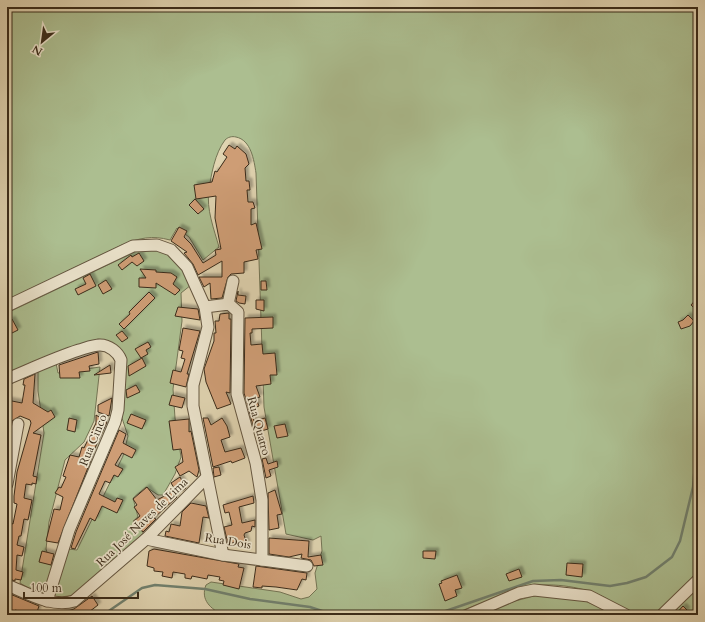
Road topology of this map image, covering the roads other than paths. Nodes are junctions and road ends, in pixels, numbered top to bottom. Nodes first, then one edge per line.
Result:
1 (233, 281) dead end
2 (228, 304) junction
3 (7, 306) edge
4 (205, 307) junction
5 (7, 379) edge
6 (18, 424) dead end
7 (207, 477) junction
8 (7, 484) edge
9 (146, 539) junction
10 (223, 555) junction
11 (262, 560) junction
12 (307, 566) dead end
13 (698, 580) edge
14 (7, 585) edge
15 (47, 601) junction
16 (468, 615) edge
17 (626, 615) edge
18 (662, 615) edge

1 - 2 street
2 - 4 street
2 - 11 street, Rua Quatro
3 - 4 street
4 - 7 street
5 - 15 street, Rua Cinco
6 - 8 street
7 - 9 street, Rua José Naves de Lima
7 - 10 street
9 - 10 street, Rua Dois
9 - 15 street, Rua José Naves de Lima
10 - 11 street, Rua Dois
11 - 12 street, Rua Dois
13 - 18 street
14 - 15 street, Rua José Naves de Lima
16 - 17 street

